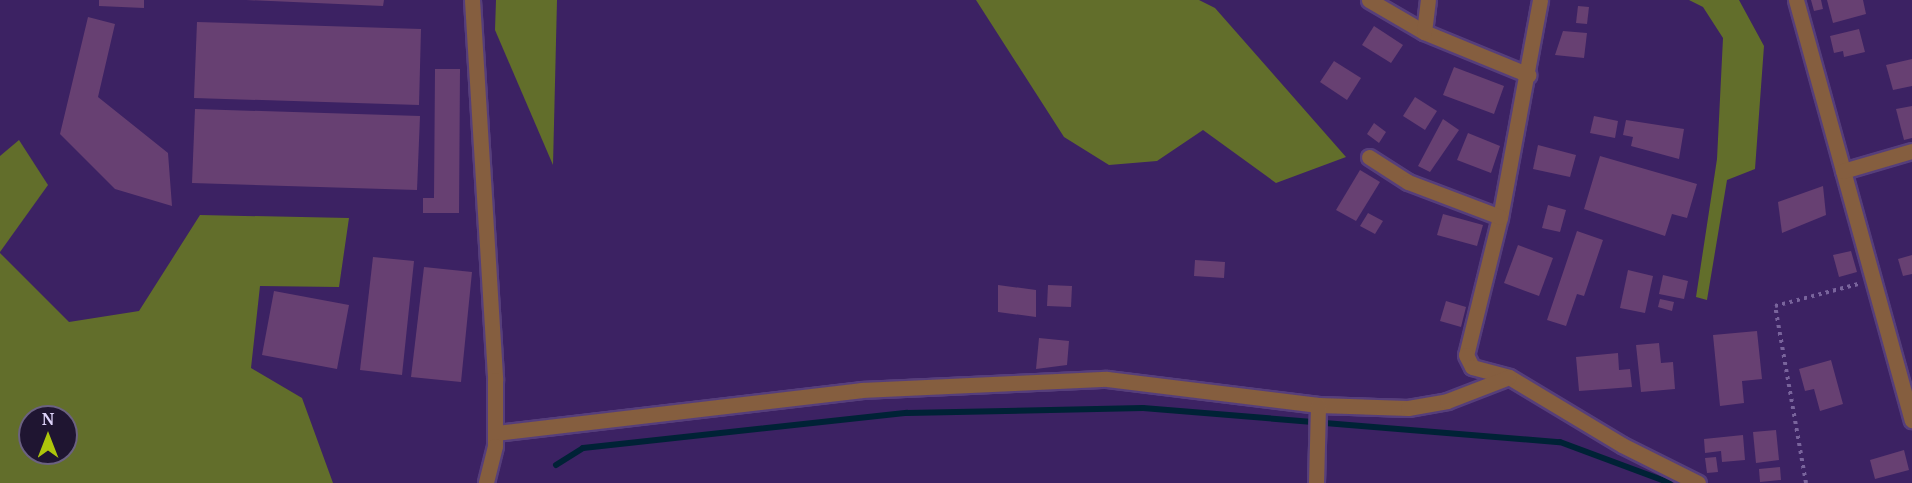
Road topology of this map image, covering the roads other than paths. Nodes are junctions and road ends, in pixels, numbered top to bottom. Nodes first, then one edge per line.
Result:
1 (472, 0) edge
2 (1369, 0) edge
3 (1428, 0) edge
4 (1540, 0) edge
5 (1796, 0) edge
6 (1424, 32) junction
7 (1529, 75) junction
8 (1912, 151) edge
9 (1369, 157) dead end
10 (1843, 171) junction
11 (1500, 217) junction
12 (1509, 377) junction
13 (1318, 405) junction
14 (1912, 420) edge
15 (496, 433) junction
16 (486, 483) edge
17 (1316, 483) edge
18 (1698, 483) edge

1 - 15 street
2 - 6 street
3 - 6 street
4 - 7 street
5 - 10 street
6 - 7 street
7 - 11 street
8 - 10 street
9 - 11 street
10 - 14 street
11 - 12 street
12 - 13 street
12 - 18 street
13 - 15 street
13 - 17 street
15 - 16 street

